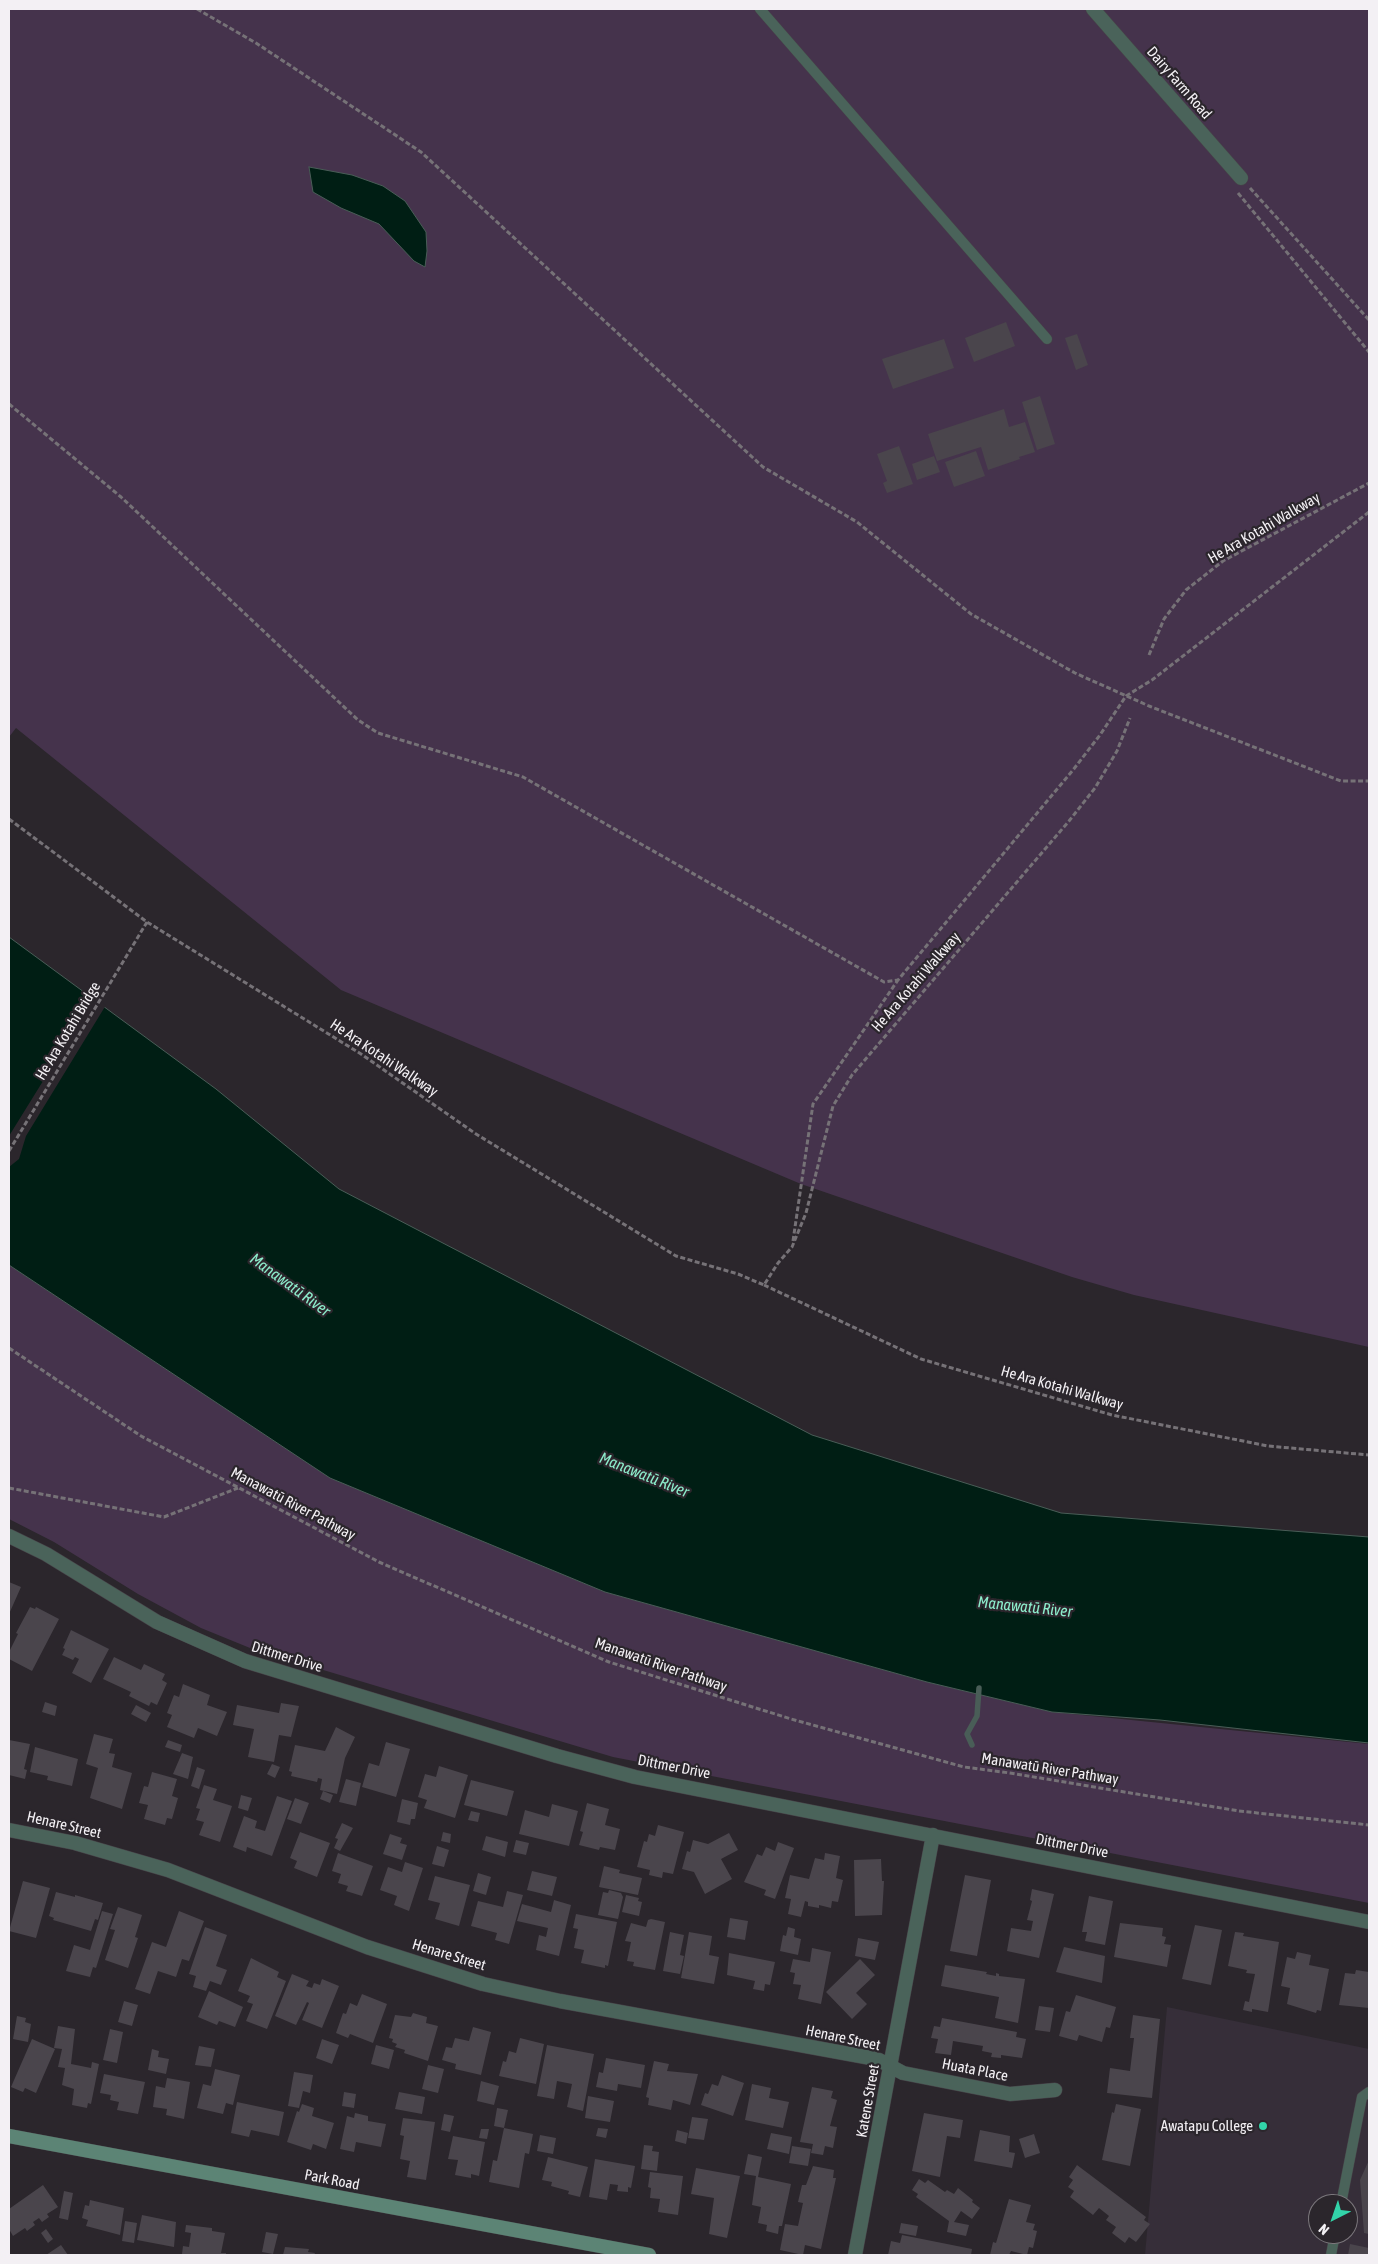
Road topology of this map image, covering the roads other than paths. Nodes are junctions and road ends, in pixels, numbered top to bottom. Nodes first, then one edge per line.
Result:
1 (760, 9) edge
2 (1093, 9) edge
3 (1241, 178) road end
4 (1047, 339) dead end
5 (9, 1536) edge
6 (9, 1830) edge
7 (933, 1835) junction
8 (1369, 1922) edge
9 (890, 2067) junction
10 (1055, 2090) dead end
11 (1369, 2092) edge
12 (9, 2136) edge
13 (1343, 2194) edge
14 (649, 2255) edge
15 (856, 2255) edge

1 - 4 lane
2 - 3 street, Dairy Farm Road
5 - 7 street, Dittmer Drive
6 - 9 street, Henare Street
7 - 8 street, Dittmer Drive
7 - 9 street, Katene Street
9 - 10 street, Huata Place
9 - 15 street, Katene Street
11 - 13 lane
12 - 14 main road, Park Road

